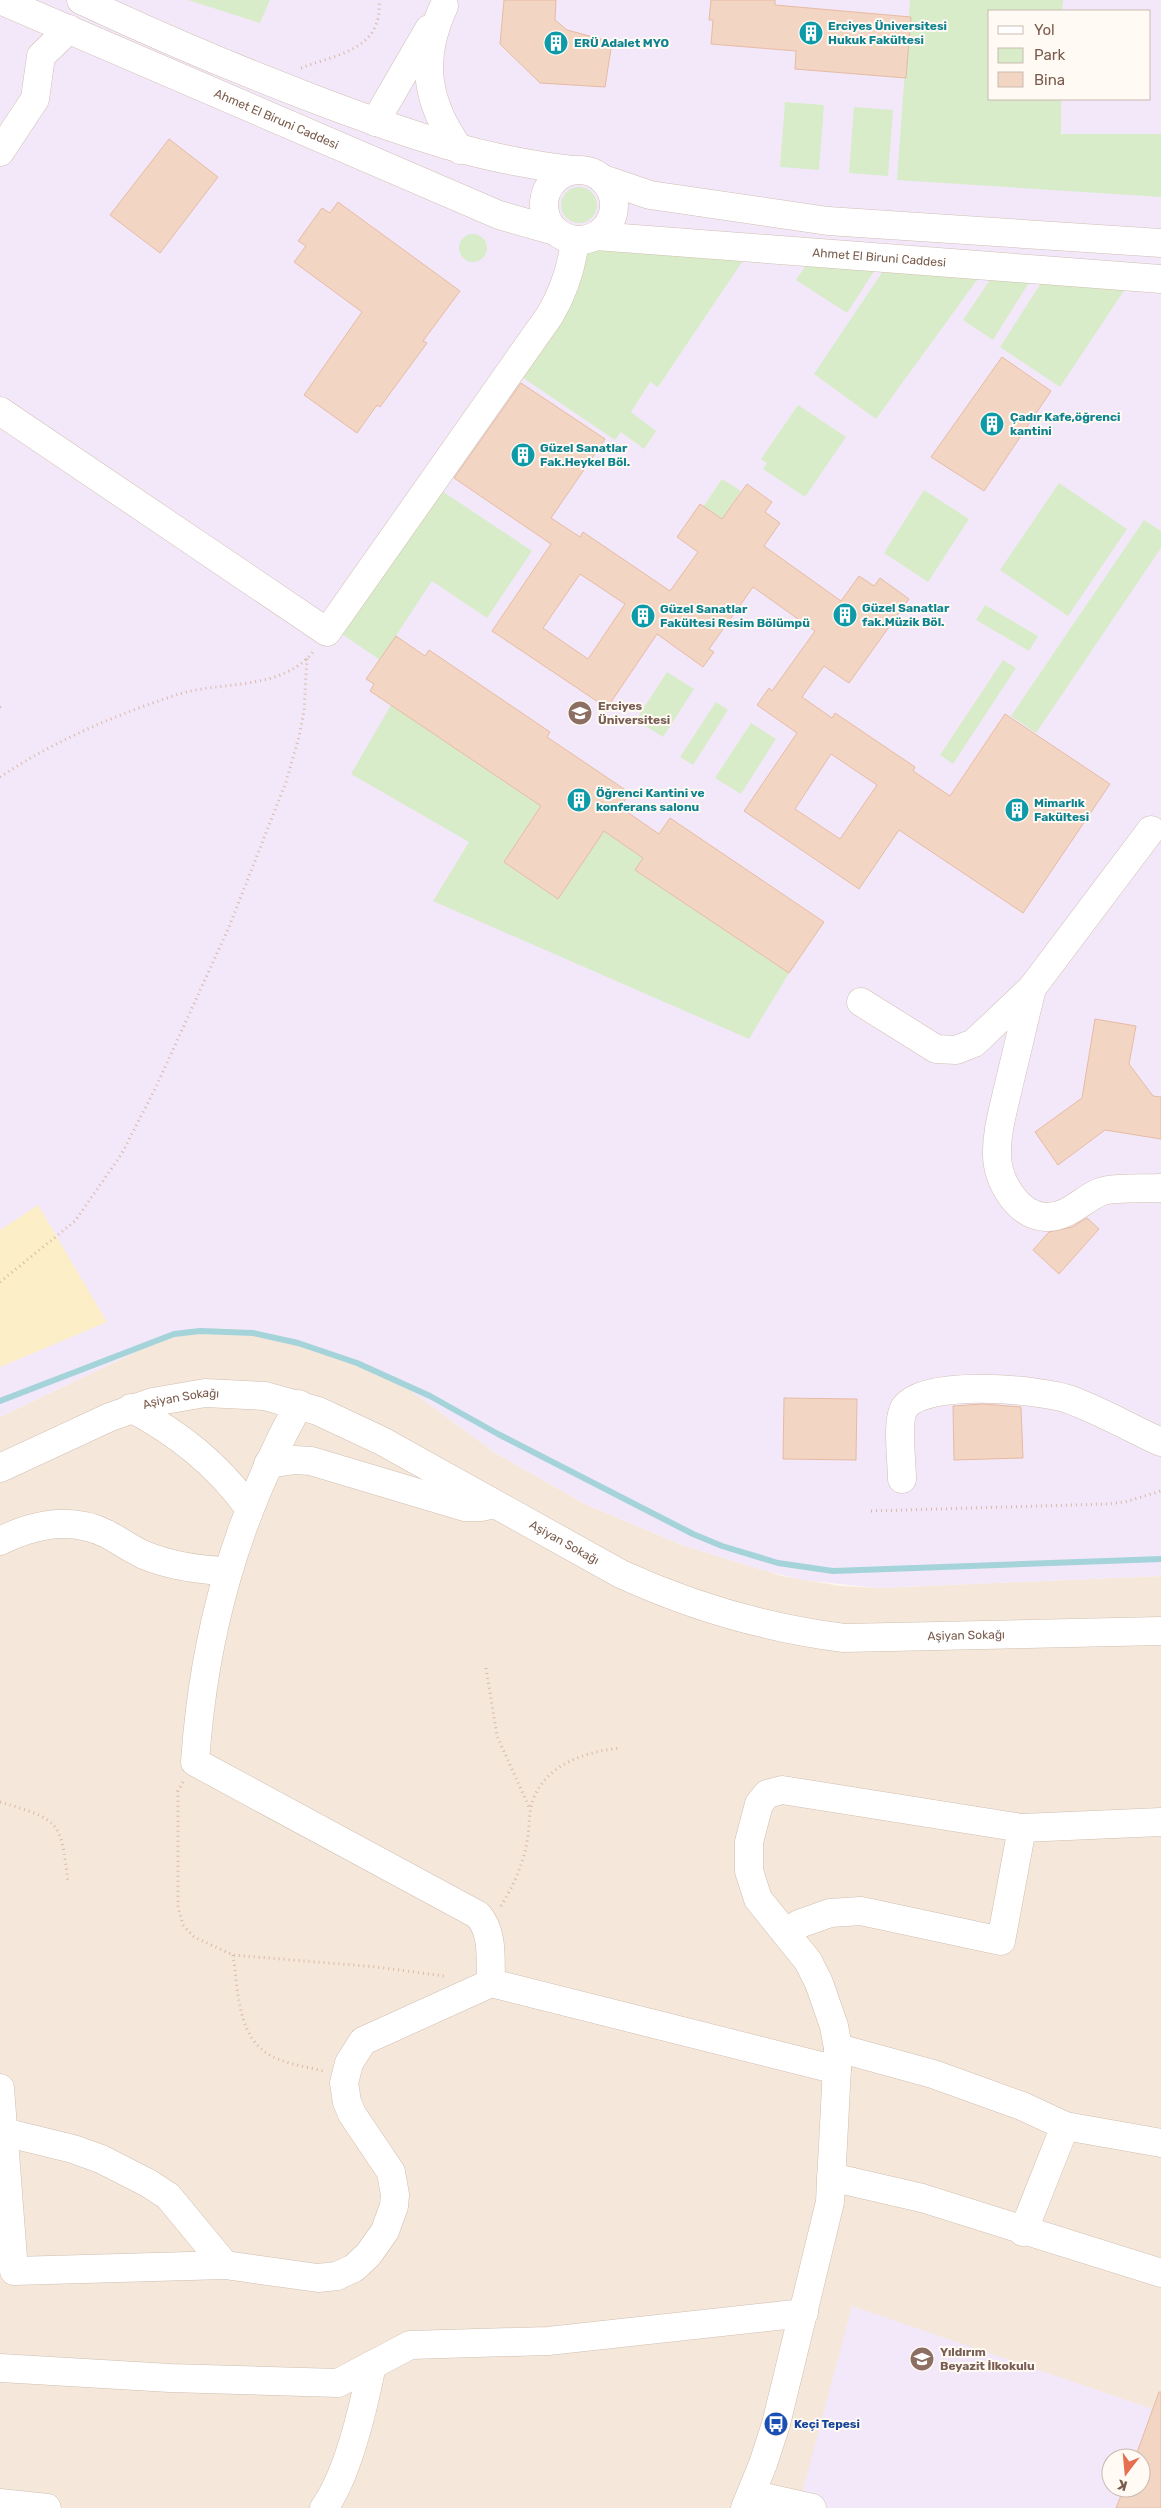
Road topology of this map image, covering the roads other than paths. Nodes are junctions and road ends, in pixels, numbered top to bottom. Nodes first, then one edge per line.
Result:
1 (0, 0) edge
2 (81, 0) edge
3 (446, 3) edge
4 (69, 29) junction
5 (375, 122) junction
6 (460, 150) junction
7 (0, 152) edge
8 (572, 170) junction
9 (603, 179) junction
10 (575, 236) junction
11 (1161, 244) edge
12 (1161, 279) edge
13 (0, 411) edge
14 (1151, 830) dead end
15 (1032, 988) junction
16 (861, 1002) dead end
17 (1161, 1188) edge
18 (299, 1404) junction
19 (131, 1408) junction
20 (1161, 1442) edge
21 (268, 1464) junction
22 (0, 1468) edge
23 (902, 1479) dead end
24 (495, 1503) junction
25 (249, 1508) junction
26 (0, 1541) edge
27 (227, 1571) junction
28 (1161, 1630) edge
29 (1161, 1822) edge
30 (1022, 1828) junction
31 (786, 1933) junction
32 (491, 1983) junction
33 (837, 2059) junction
34 (0, 2088) edge
35 (1065, 2126) junction
36 (2, 2131) edge
37 (1161, 2143) edge
38 (831, 2177) junction
39 (1023, 2232) junction
40 (225, 2266) junction
41 (1161, 2273) edge
42 (804, 2313) junction
43 (372, 2365) junction
44 (0, 2368) edge
45 (748, 2501) edge
46 (0, 2504) edge
47 (47, 2508) edge
48 (324, 2508) edge
49 (812, 2508) edge

1 - 4 street, Ahmet El Biruni Caddesi
2 - 5 street
3 - 5 street
3 - 6 street
4 - 7 street
4 - 10 street, Ahmet El Biruni Caddesi
5 - 6 street
6 - 8 street
8 - 9 street
8 - 10 street
9 - 10 street
9 - 11 street
10 - 12 street, Ahmet El Biruni Caddesi
10 - 13 street
14 - 15 street
15 - 16 street
15 - 17 street
18 - 19 street, Aşiyan Sokağı
18 - 21 street
18 - 24 street, Aşiyan Sokağı
19 - 22 street, Aşiyan Sokağı
19 - 25 street
20 - 23 street
21 - 24 street
21 - 25 street
24 - 28 street, Aşiyan Sokağı
25 - 27 street
26 - 27 street
27 - 32 street
29 - 30 street
30 - 31 street
30 - 31 street
31 - 33 street
32 - 33 street
32 - 40 street
33 - 35 street
33 - 38 street
34 - 36 street
35 - 37 street
35 - 39 street
36 - 40 street
36 - 40 street
38 - 39 street
38 - 42 street
39 - 41 street
42 - 43 street
42 - 45 street
43 - 44 street
43 - 48 street
45 - 49 street
46 - 47 street

